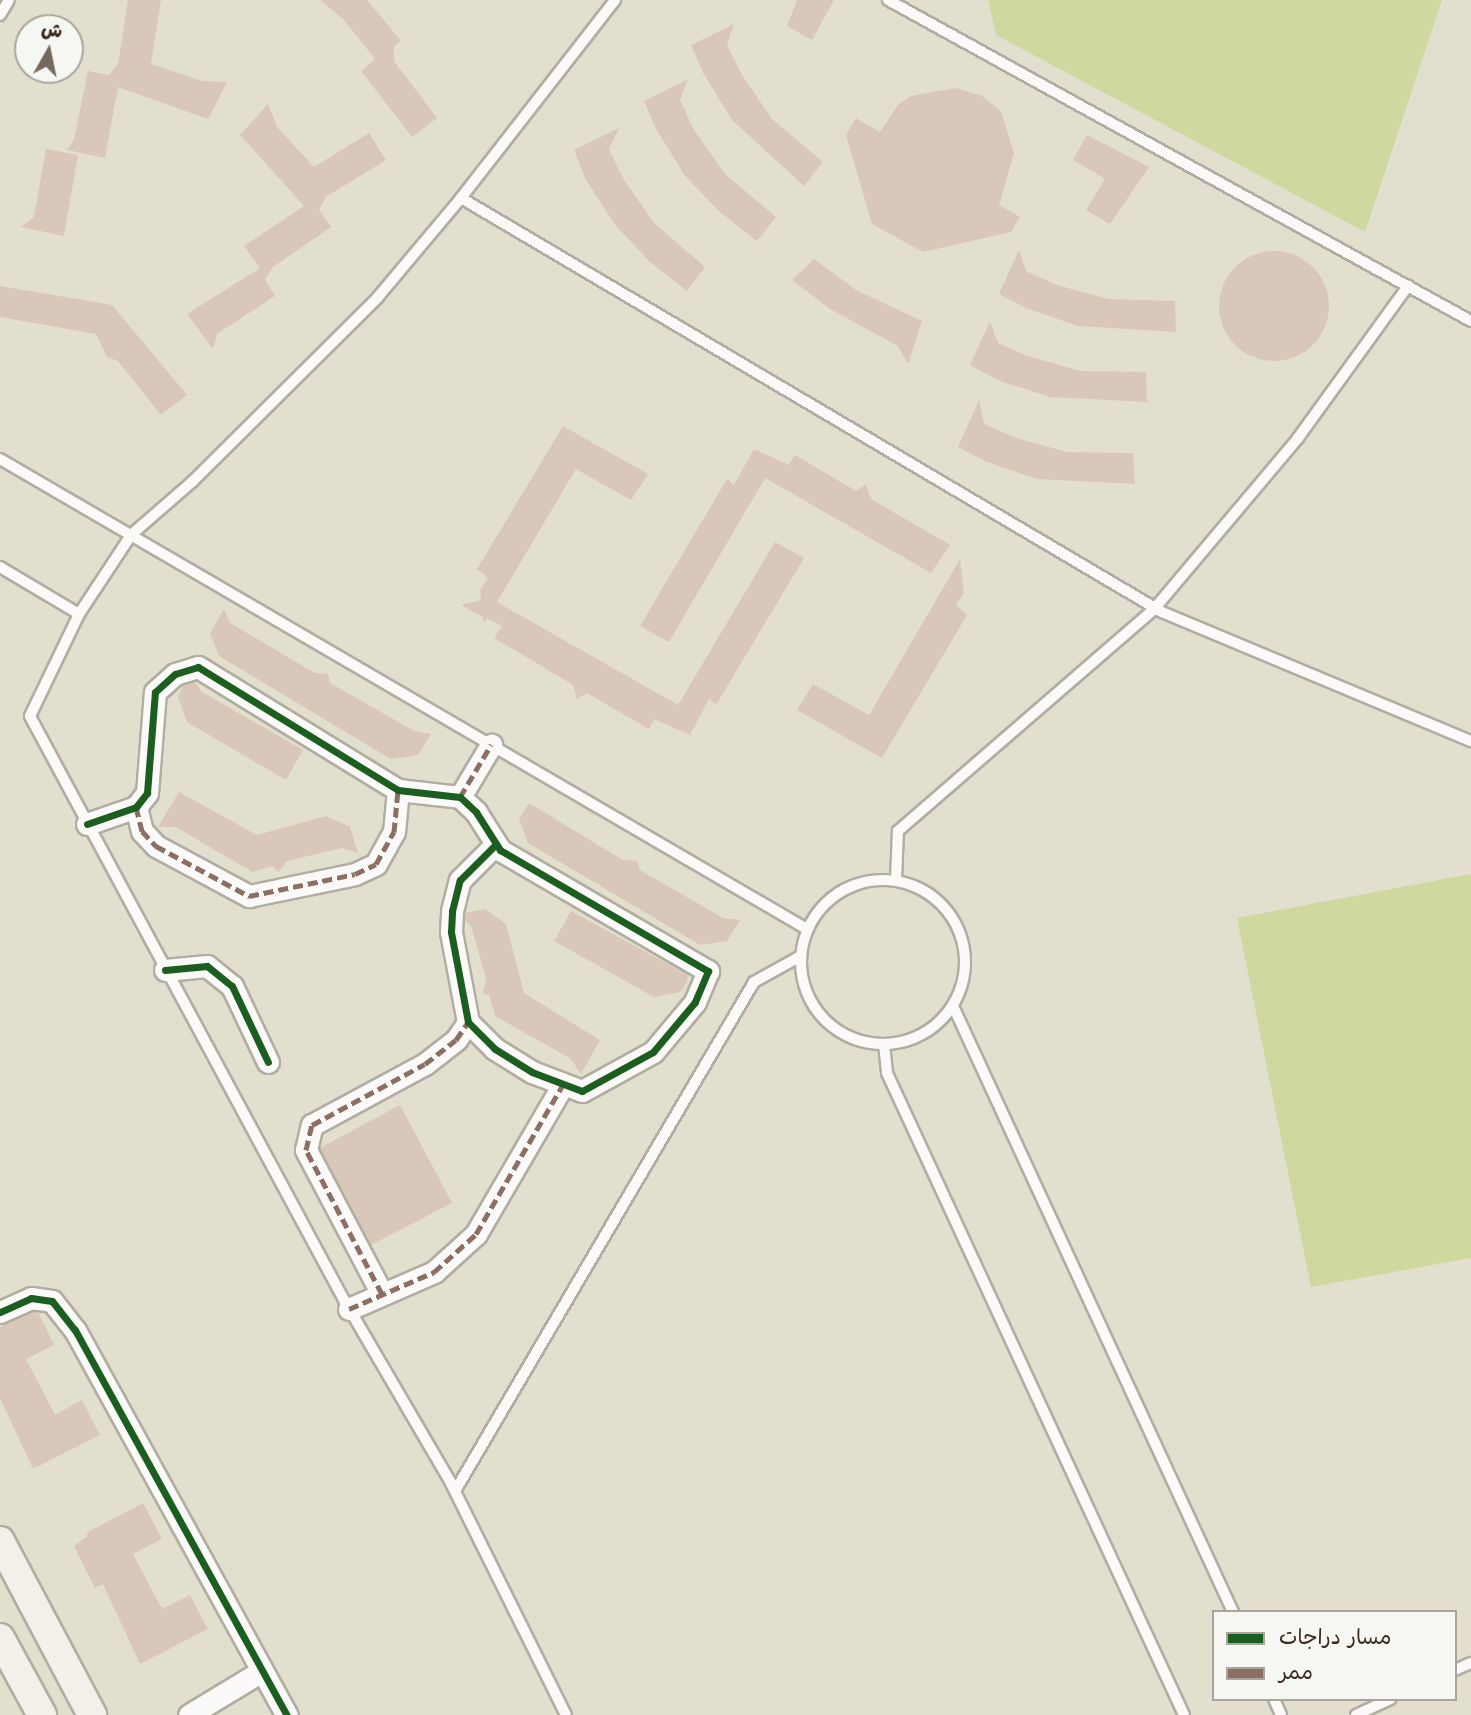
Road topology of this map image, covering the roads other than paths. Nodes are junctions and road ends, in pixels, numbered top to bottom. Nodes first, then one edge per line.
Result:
1 (9, 0) edge
2 (615, 0) edge
3 (888, 0) edge
4 (0, 15) edge
5 (461, 198) junction
6 (1408, 286) junction
7 (1471, 321) edge
8 (0, 459) edge
9 (131, 535) junction
10 (0, 567) edge
11 (1155, 608) junction
12 (79, 614) junction
13 (1471, 741) edge
14 (491, 745) junction
15 (398, 790) junction
16 (460, 797) junction
17 (136, 807) junction
18 (87, 824) junction
19 (496, 844) junction
20 (896, 880) junction
21 (807, 929) junction
22 (800, 956) junction
23 (166, 970) junction
24 (953, 1006) junction
25 (468, 1022) junction
26 (884, 1044) junction
27 (268, 1062) dead end
28 (562, 1086) junction
29 (382, 1294) junction
30 (349, 1309) junction
31 (0, 1312) edge
32 (455, 1491) junction
33 (0, 1541) edge
34 (1232, 1610) edge
35 (0, 1638) edge
36 (262, 1671) junction
37 (1387, 1701) edge
38 (42, 1715) edge
39 (92, 1715) edge
40 (188, 1715) edge
41 (287, 1715) edge
42 (566, 1715) edge
43 (1184, 1715) edge
44 (1356, 1715) edge

1 - 4 lane
2 - 5 lane
3 - 6 lane
5 - 9 lane
5 - 11 lane
6 - 7 lane
6 - 11 lane
8 - 9 lane
9 - 12 lane
9 - 14 lane
10 - 12 lane
11 - 13 lane
11 - 20 lane
12 - 18 lane
14 - 16 street
14 - 21 lane
15 - 16 street
15 - 17 street
15 - 17 street
16 - 19 street
17 - 18 street
18 - 23 lane
19 - 25 street
19 - 28 street
20 - 21 lane
20 - 24 lane
21 - 22 lane
22 - 26 lane
22 - 32 lane
23 - 27 street
23 - 30 lane
24 - 26 lane
24 - 34 lane
25 - 28 street
25 - 29 street
26 - 43 lane
28 - 29 street
29 - 30 street
30 - 32 lane
31 - 36 street
32 - 42 lane
33 - 39 main road
35 - 38 main road
36 - 40 street
36 - 41 street
37 - 44 lane

